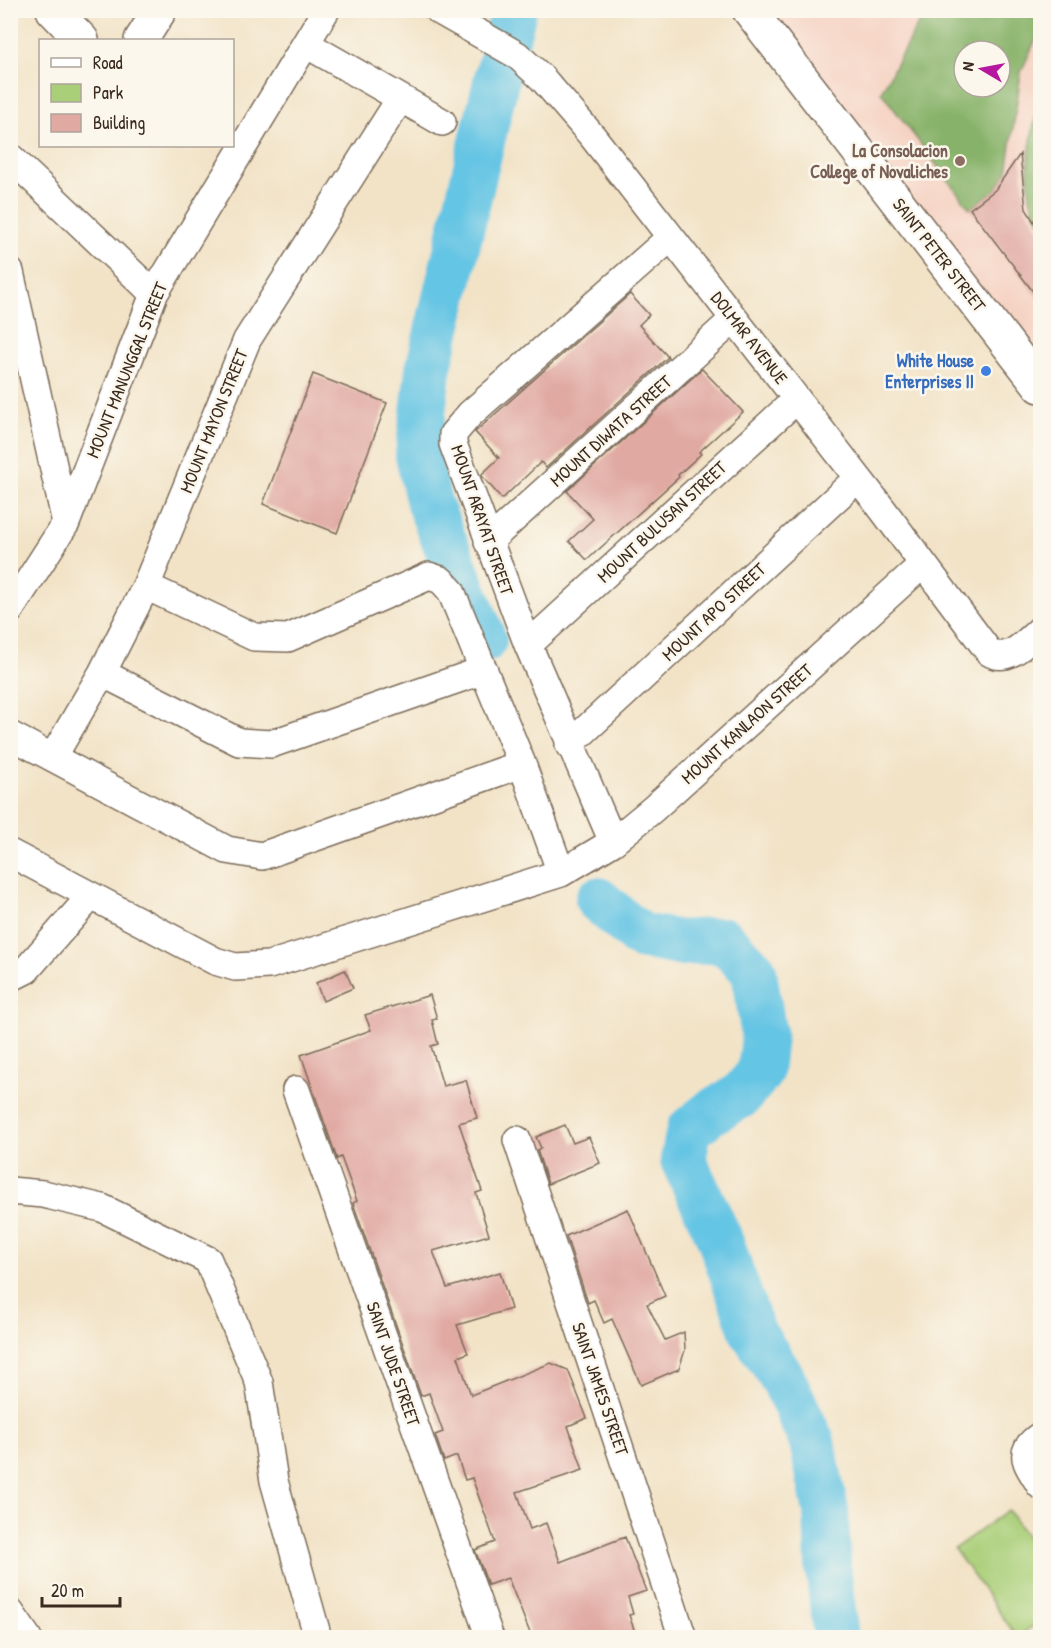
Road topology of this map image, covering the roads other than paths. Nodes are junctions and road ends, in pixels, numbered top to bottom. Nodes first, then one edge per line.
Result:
1 (53, 10) edge
2 (160, 10) edge
3 (326, 10) edge
4 (438, 10) edge
5 (749, 10) edge
6 (81, 39) edge
7 (142, 39) edge
8 (306, 44) junction
9 (400, 99) junction
10 (442, 122) dead end
11 (10, 157) edge
12 (670, 238) junction
13 (10, 272) edge
14 (154, 294) junction
15 (734, 319) junction
16 (1041, 386) edge
17 (796, 399) junction
18 (858, 478) junction
19 (66, 523) junction
20 (488, 542) junction
21 (923, 564) junction
22 (146, 586) junction
23 (10, 610) edge
24 (1041, 630) edge
25 (528, 645) junction
26 (484, 670) junction
27 (102, 673) junction
28 (10, 735) edge
29 (569, 745) junction
30 (53, 757) junction
31 (522, 764) junction
32 (613, 842) junction
33 (10, 853) edge
34 (561, 873) junction
35 (91, 896) junction
36 (10, 978) edge
37 (296, 1090) dead end
38 (516, 1140) dead end
39 (10, 1191) edge
40 (1041, 1436) edge
41 (1034, 1474) edge
42 (10, 1612) edge
43 (28, 1638) edge
44 (318, 1638) edge
45 (490, 1638) edge
46 (683, 1638) edge

1 - 6 street
2 - 7 street
3 - 8 street, MOUNT MANUNGGAL STREET
4 - 12 street, DOLMAR AVENUE
5 - 16 street, SAINT PETER STREET
8 - 9 street
8 - 14 street, MOUNT MANUNGGAL STREET
9 - 10 street
9 - 22 street, MOUNT MAYON STREET
11 - 14 street
12 - 15 street, DOLMAR AVENUE
12 - 20 street, MOUNT ARAYAT STREET
13 - 19 street
14 - 19 street, MOUNT MANUNGGAL STREET
15 - 17 street, DOLMAR AVENUE
15 - 20 street, MOUNT DIWATA STREET
17 - 18 street, DOLMAR AVENUE
17 - 25 street, MOUNT BULUSAN STREET
18 - 21 street, DOLMAR AVENUE
18 - 29 street, MOUNT APO STREET
19 - 23 street, MOUNT MANUNGGAL STREET
20 - 25 street, MOUNT ARAYAT STREET
21 - 24 street, DOLMAR AVENUE
21 - 32 street, MOUNT KANLAON STREET
22 - 26 street
22 - 27 street, MOUNT MAYON STREET
25 - 29 street, MOUNT ARAYAT STREET
26 - 27 street
26 - 31 street
27 - 30 street, MOUNT MAYON STREET
28 - 30 street
29 - 32 street, MOUNT ARAYAT STREET
30 - 31 street
31 - 34 street
32 - 34 street, MOUNT KANLAON STREET
33 - 35 street, MOUNT KANLAON STREET
34 - 35 street, MOUNT KANLAON STREET
35 - 36 street
37 - 45 street, SAINT JUDE STREET
38 - 46 street, SAINT JAMES STREET
39 - 44 street
40 - 41 street
42 - 43 street

